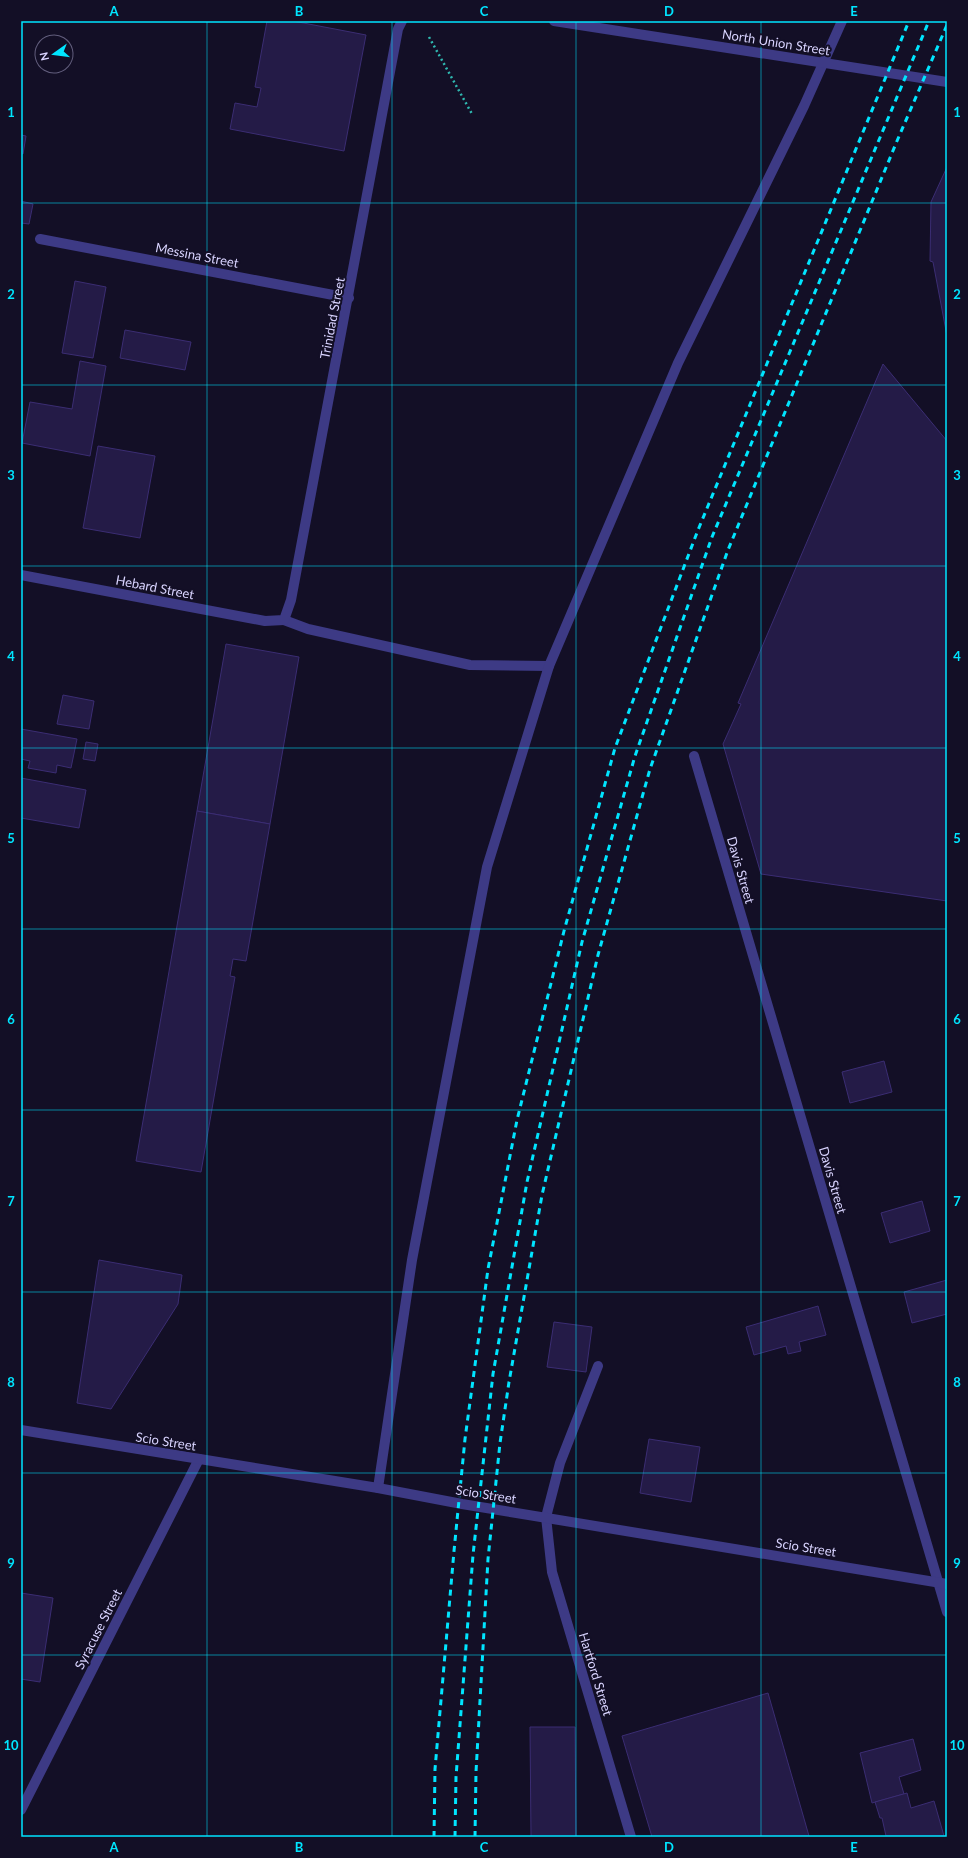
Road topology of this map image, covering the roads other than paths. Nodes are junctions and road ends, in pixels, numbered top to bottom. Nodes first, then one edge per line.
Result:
1 (402, 21) edge
2 (554, 21) edge
3 (841, 24) edge
4 (947, 82) edge
5 (40, 239) dead end
6 (349, 298) junction
7 (21, 575) edge
8 (284, 620) junction
9 (549, 666) junction
10 (694, 756) dead end
11 (598, 1366) dead end
12 (21, 1430) edge
13 (199, 1459) junction
14 (378, 1488) junction
15 (546, 1517) junction
16 (943, 1583) edge
17 (947, 1612) edge
18 (21, 1810) edge
19 (631, 1837) edge

1 - 6 street, Trinidad Street
2 - 4 street, North Union Street
3 - 9 street
5 - 6 street, Messina Street
6 - 8 street, Trinidad Street
7 - 8 street, Hebard Street
8 - 9 street
9 - 14 street
10 - 16 street, Davis Street
11 - 15 street
12 - 13 street, Scio Street
13 - 14 street, Scio Street
13 - 18 street, Syracuse Street
14 - 15 street, Scio Street
15 - 16 street, Scio Street
15 - 19 street, Hartford Street
16 - 17 street, Davis Street

